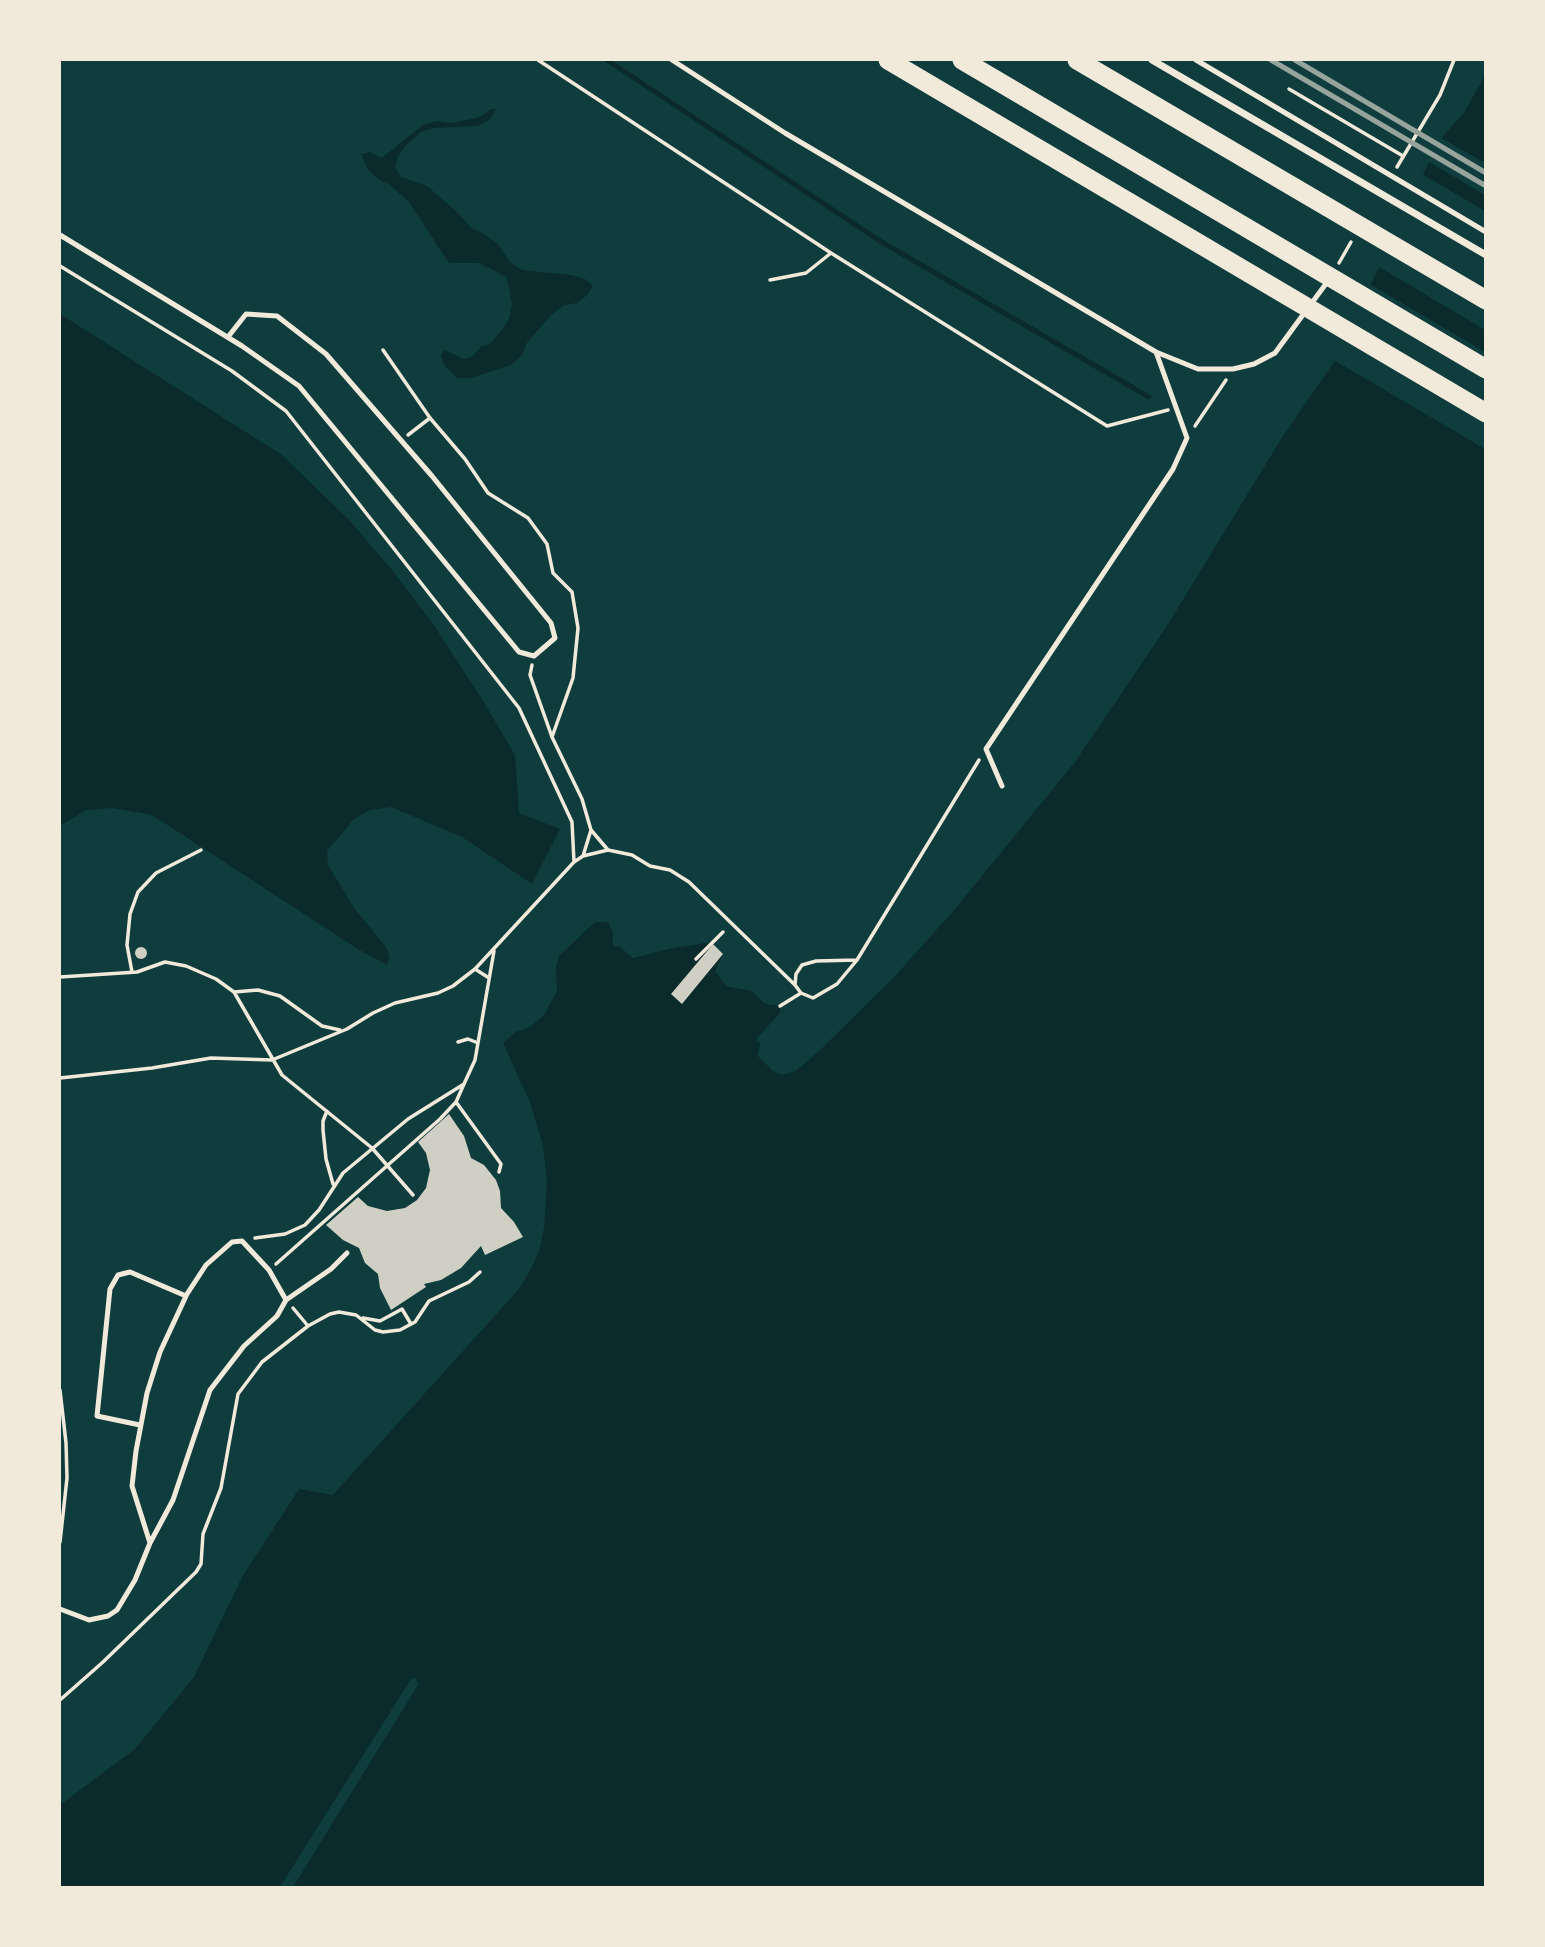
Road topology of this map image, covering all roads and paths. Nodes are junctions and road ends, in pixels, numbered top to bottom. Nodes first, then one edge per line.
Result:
1 (538, 60) edge
2 (672, 60) edge
3 (888, 60) edge
4 (961, 60) edge
5 (1077, 60) edge
6 (1152, 60) edge
7 (1196, 60) edge
8 (1289, 89) dead end
9 (1403, 156) dead end
10 (1486, 232) edge
11 (60, 235) edge
12 (831, 253) junction
13 (1486, 255) edge
14 (60, 266) edge
15 (1333, 274) dead end
16 (771, 280) dead end
17 (1486, 300) edge
18 (228, 337) junction
19 (383, 350) dead end
20 (1156, 352) junction
21 (1233, 369) junction
22 (1486, 369) edge
23 (1177, 408) junction
24 (1486, 413) edge
25 (430, 418) junction
26 (1187, 438) junction
27 (401, 441) junction
28 (534, 656) junction
29 (552, 737) junction
30 (986, 749) junction
31 (1002, 786) dead end
32 (591, 830) junction
33 (201, 850) dead end
34 (608, 850) junction
35 (583, 856) junction
36 (574, 862) junction
37 (723, 932) dead end
38 (494, 948) junction
39 (696, 959) dead end
40 (857, 960) junction
41 (475, 969) junction
42 (132, 972) junction
43 (60, 977) edge
44 (489, 978) junction
45 (795, 985) junction
46 (234, 992) junction
47 (801, 993) junction
48 (780, 1006) dead end
49 (342, 1030) junction
50 (458, 1042) dead end
51 (478, 1043) junction
52 (272, 1059) junction
53 (60, 1078) edge
54 (464, 1084) junction
55 (456, 1102) junction
56 (327, 1111) junction
57 (372, 1148) junction
58 (387, 1166) junction
59 (499, 1172) dead end
60 (333, 1186) junction
61 (413, 1195) dead end
62 (242, 1241) junction
63 (346, 1252) dead end
64 (269, 1270) junction
65 (480, 1272) dead end
66 (186, 1296) junction
67 (286, 1300) junction
68 (361, 1318) junction
69 (411, 1324) junction
70 (308, 1326) junction
71 (60, 1390) edge
72 (140, 1425) junction
73 (60, 1542) edge
74 (150, 1543) junction
75 (60, 1609) edge
76 (60, 1700) edge

1 - 12 path
2 - 20 lane
3 - 24 highway
4 - 22 highway
5 - 17 highway
6 - 13 street
7 - 10 lane
8 - 9 path
11 - 18 lane
12 - 16 path
12 - 23 path
14 - 36 path
15 - 21 lane
18 - 27 lane
18 - 28 lane
19 - 25 path
20 - 21 lane
20 - 23 lane
21 - 26 path
23 - 26 lane
25 - 27 path
25 - 29 path
26 - 30 lane
27 - 28 lane
28 - 29 path
29 - 32 path
30 - 31 lane
30 - 40 path
32 - 34 path
32 - 35 path
33 - 42 path
34 - 35 path
34 - 45 path
35 - 36 path
36 - 38 path
37 - 39 path
38 - 41 path
38 - 44 path
40 - 45 path
40 - 47 path
41 - 44 path
41 - 49 path
42 - 43 path
42 - 46 path
44 - 51 path
45 - 47 path
46 - 49 path
46 - 52 path
47 - 48 path
49 - 52 path
50 - 51 path
51 - 54 path
52 - 53 path
52 - 56 path
54 - 55 path
54 - 57 path
55 - 58 path
55 - 59 path
56 - 57 path
56 - 60 path
57 - 58 path
57 - 60 path
58 - 61 path
58 - 64 path
60 - 62 path
62 - 64 lane
62 - 66 lane
63 - 67 lane
64 - 67 lane
65 - 69 path
66 - 72 lane
66 - 72 lane
67 - 70 path
67 - 74 lane
68 - 69 path
68 - 69 path
68 - 70 path
70 - 76 path
71 - 73 path
72 - 74 lane
74 - 75 lane

